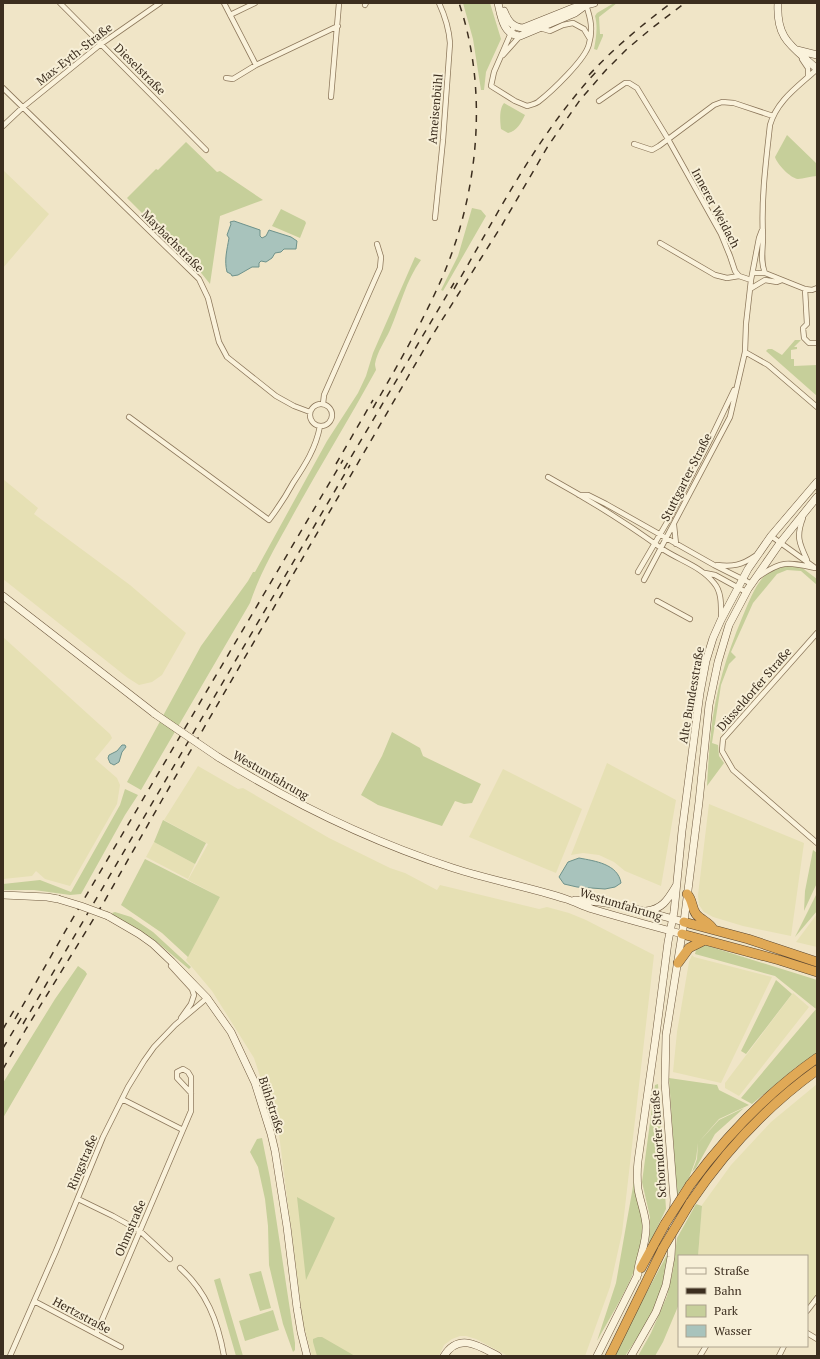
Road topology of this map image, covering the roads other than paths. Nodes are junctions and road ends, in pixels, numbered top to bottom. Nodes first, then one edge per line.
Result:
1 (60, 3) edge
2 (160, 3) edge
3 (224, 3) edge
4 (255, 3) edge
5 (339, 3) edge
6 (439, 3) edge
7 (498, 3) edge
8 (502, 3) edge
9 (594, 3) edge
10 (778, 3) edge
11 (585, 4) edge
12 (230, 15) junction
13 (338, 26) junction
14 (514, 26) junction
15 (540, 28) junction
16 (510, 33) junction
17 (520, 36) junction
18 (590, 39) junction
19 (101, 44) junction
20 (793, 48) junction
21 (802, 52) junction
22 (817, 55) edge
23 (500, 57) junction
24 (817, 63) edge
25 (256, 65) junction
26 (817, 69) edge
27 (226, 78) dead end
28 (808, 78) junction
29 (3, 88) edge
30 (331, 97) dead end
31 (599, 101) dead end
32 (22, 108) junction
33 (773, 116) junction
34 (3, 126) edge
35 (668, 139) junction
36 (634, 144) dead end
37 (206, 150) dead end
38 (436, 218) dead end
39 (762, 230) junction
40 (660, 243) dead end
41 (377, 244) dead end
42 (753, 273) junction
43 (765, 273) junction
44 (739, 276) junction
45 (751, 280) junction
46 (765, 280) junction
47 (782, 280) junction
48 (817, 288) edge
49 (750, 289) junction
50 (805, 289) junction
51 (817, 343) edge
52 (745, 352) junction
53 (738, 381) junction
54 (323, 404) junction
55 (817, 408) edge
56 (310, 412) junction
57 (129, 417) dead end
58 (320, 426) junction
59 (548, 477) dead end
60 (817, 482) edge
61 (580, 495) junction
62 (817, 497) edge
63 (806, 511) junction
64 (668, 519) junction
65 (674, 524) junction
66 (650, 529) junction
67 (660, 534) junction
68 (771, 536) junction
69 (667, 538) junction
70 (655, 543) junction
71 (780, 543) junction
72 (676, 544) junction
73 (662, 548) junction
74 (758, 554) junction
75 (807, 562) junction
76 (714, 565) junction
77 (816, 569) edge
78 (638, 572) dead end
79 (705, 573) junction
80 (644, 580) dead end
81 (742, 580) junction
82 (754, 581) junction
83 (738, 587) junction
84 (746, 592) junction
85 (3, 596) edge
86 (657, 601) dead end
87 (690, 619) dead end
88 (721, 620) junction
89 (817, 633) edge
90 (817, 843) edge
91 (677, 884) junction
92 (687, 894) junction
93 (3, 895) edge
94 (566, 899) junction
95 (643, 911) junction
96 (672, 919) junction
97 (684, 922) junction
98 (670, 930) junction
99 (714, 930) junction
100 (682, 934) junction
101 (705, 940) junction
102 (169, 959) junction
103 (817, 962) edge
104 (678, 963) junction
105 (817, 972) edge
106 (207, 998) junction
107 (175, 1026) junction
108 (817, 1058) edge
109 (817, 1070) edge
110 (190, 1094) junction
111 (122, 1099) junction
112 (183, 1130) junction
113 (78, 1199) junction
114 (140, 1231) junction
115 (170, 1259) dead end
116 (180, 1268) dead end
117 (641, 1268) joint
118 (637, 1277) junction
119 (817, 1298) edge
120 (34, 1301) junction
121 (808, 1310) edge
122 (96, 1334) junction
123 (808, 1334) edge
124 (817, 1339) edge
125 (122, 1347) dead end
126 (705, 1347) edge
127 (784, 1347) edge
128 (632, 1355) edge
129 (10, 1356) edge
130 (224, 1356) edge
131 (307, 1356) edge
132 (444, 1356) edge
133 (498, 1356) edge
134 (597, 1356) edge
135 (610, 1356) edge
136 (700, 1356) edge
137 (779, 1356) edge

1 - 19 street, Dieselstraße
2 - 19 street, Max-Eyth-Straße
3 - 12 street
4 - 12 street
5 - 13 street
6 - 38 street, Ameisenbühl
7 - 16 main road
8 - 14 main road
9 - 11 main road
10 - 20 main road
11 - 14 main road
11 - 15 main road
11 - 18 street
12 - 25 street
13 - 25 street
13 - 30 street
14 - 16 street
15 - 17 main road
15 - 18 street
16 - 17 main road
16 - 23 street
17 - 23 street
18 - 23 street
19 - 32 street, Max-Eyth-Straße
19 - 37 street, Dieselstraße
20 - 21 main road
20 - 26 main road
20 - 28 street
21 - 22 main road
21 - 24 main road
25 - 27 street
26 - 28 street, Stuttgarter Straße
28 - 33 street, Stuttgarter Straße
29 - 32 street, Maybachstraße
31 - 35 street, Innerer Weidach
32 - 34 street, Max-Eyth-Straße
32 - 56 street, Maybachstraße
33 - 35 street
33 - 39 street, Stuttgarter Straße
35 - 36 street
35 - 44 street, Innerer Weidach
39 - 42 street, Stuttgarter Straße
39 - 43 street, Stuttgarter Straße
40 - 44 street
41 - 54 street
42 - 43 street
42 - 45 street, Stuttgarter Straße
42 - 46 street
43 - 47 street
44 - 45 street
45 - 49 street, Stuttgarter Straße
46 - 47 street
46 - 49 street
47 - 50 street
48 - 50 street
49 - 52 street, Stuttgarter Straße
50 - 51 street
52 - 53 street, Stuttgarter Straße
52 - 55 street
53 - 64 street, Stuttgarter Straße
53 - 65 street, Stuttgarter Straße
54 - 56 street
54 - 58 street
56 - 58 street
57 - 58 street
59 - 61 street
60 - 68 main road, Alte Bundesstraße
61 - 66 street
61 - 70 street
62 - 63 main road, Alte Bundesstraße
63 - 71 main road, Alte Bundesstraße
63 - 75 street
64 - 66 street, Stuttgarter Straße
64 - 67 street, Stuttgarter Straße
65 - 69 street, Stuttgarter Straße
65 - 72 street
66 - 67 street
67 - 69 street
67 - 70 street, Stuttgarter Straße
68 - 71 street
68 - 74 main road, Alte Bundesstraße
69 - 72 street
69 - 73 street, Stuttgarter Straße
70 - 73 street
70 - 78 street, Stuttgarter Straße
71 - 75 street
71 - 82 main road, Alte Bundesstraße
72 - 76 street
73 - 79 street
73 - 80 street, Stuttgarter Straße
74 - 76 street
74 - 81 main road, Alte Bundesstraße
75 - 77 street
76 - 81 street
77 - 82 street
79 - 83 street
79 - 88 street
81 - 82 street
81 - 83 main road, Alte Bundesstraße
82 - 84 main road, Alte Bundesstraße
83 - 84 street
83 - 88 main road, Alte Bundesstraße
84 - 92 main road, Alte Bundesstraße
85 - 94 main road, Westumfahrung, bridge
86 - 87 street
88 - 91 main road, Alte Bundesstraße
89 - 90 street, Düsseldorfer Straße
91 - 95 main road
91 - 96 main road, Alte Bundesstraße
92 - 97 main road, Alte Bundesstraße
92 - 99 highway
93 - 102 main road, Bühlstraße, bridge
94 - 95 main road, Westumfahrung
94 - 98 main road, Westumfahrung
95 - 96 main road, Westumfahrung
96 - 97 main road, Westumfahrung
96 - 98 main road, Schorndorfer Straße
97 - 99 highway
97 - 100 main road, Schorndorfer Straße
98 - 100 main road, Westumfahrung
98 - 118 main road, Schorndorfer Straße
99 - 103 highway
100 - 101 highway
100 - 104 main road, Schorndorfer Straße
101 - 104 highway
101 - 105 highway
102 - 106 main road, Bühlstraße
102 - 107 street
104 - 128 main road, Schorndorfer Straße
106 - 107 street, Ringstraße
106 - 131 main road, Bühlstraße
107 - 111 street, Ringstraße
108 - 117 highway, bridge
109 - 135 highway, bridge
110 - 110 street, Ohmstraße
110 - 112 street, Ohmstraße
111 - 112 street
111 - 113 street, Ringstraße
112 - 114 street, Ohmstraße
113 - 114 street
113 - 120 street, Ringstraße
114 - 115 street
114 - 122 street, Ohmstraße
116 - 130 street
117 - 118 main road
118 - 134 main road
119 - 121 street
120 - 122 street, Hertzstraße
120 - 129 street, Ringstraße
122 - 125 street, Hertzstraße
123 - 124 street
126 - 136 street
127 - 137 street
132 - 133 main road

